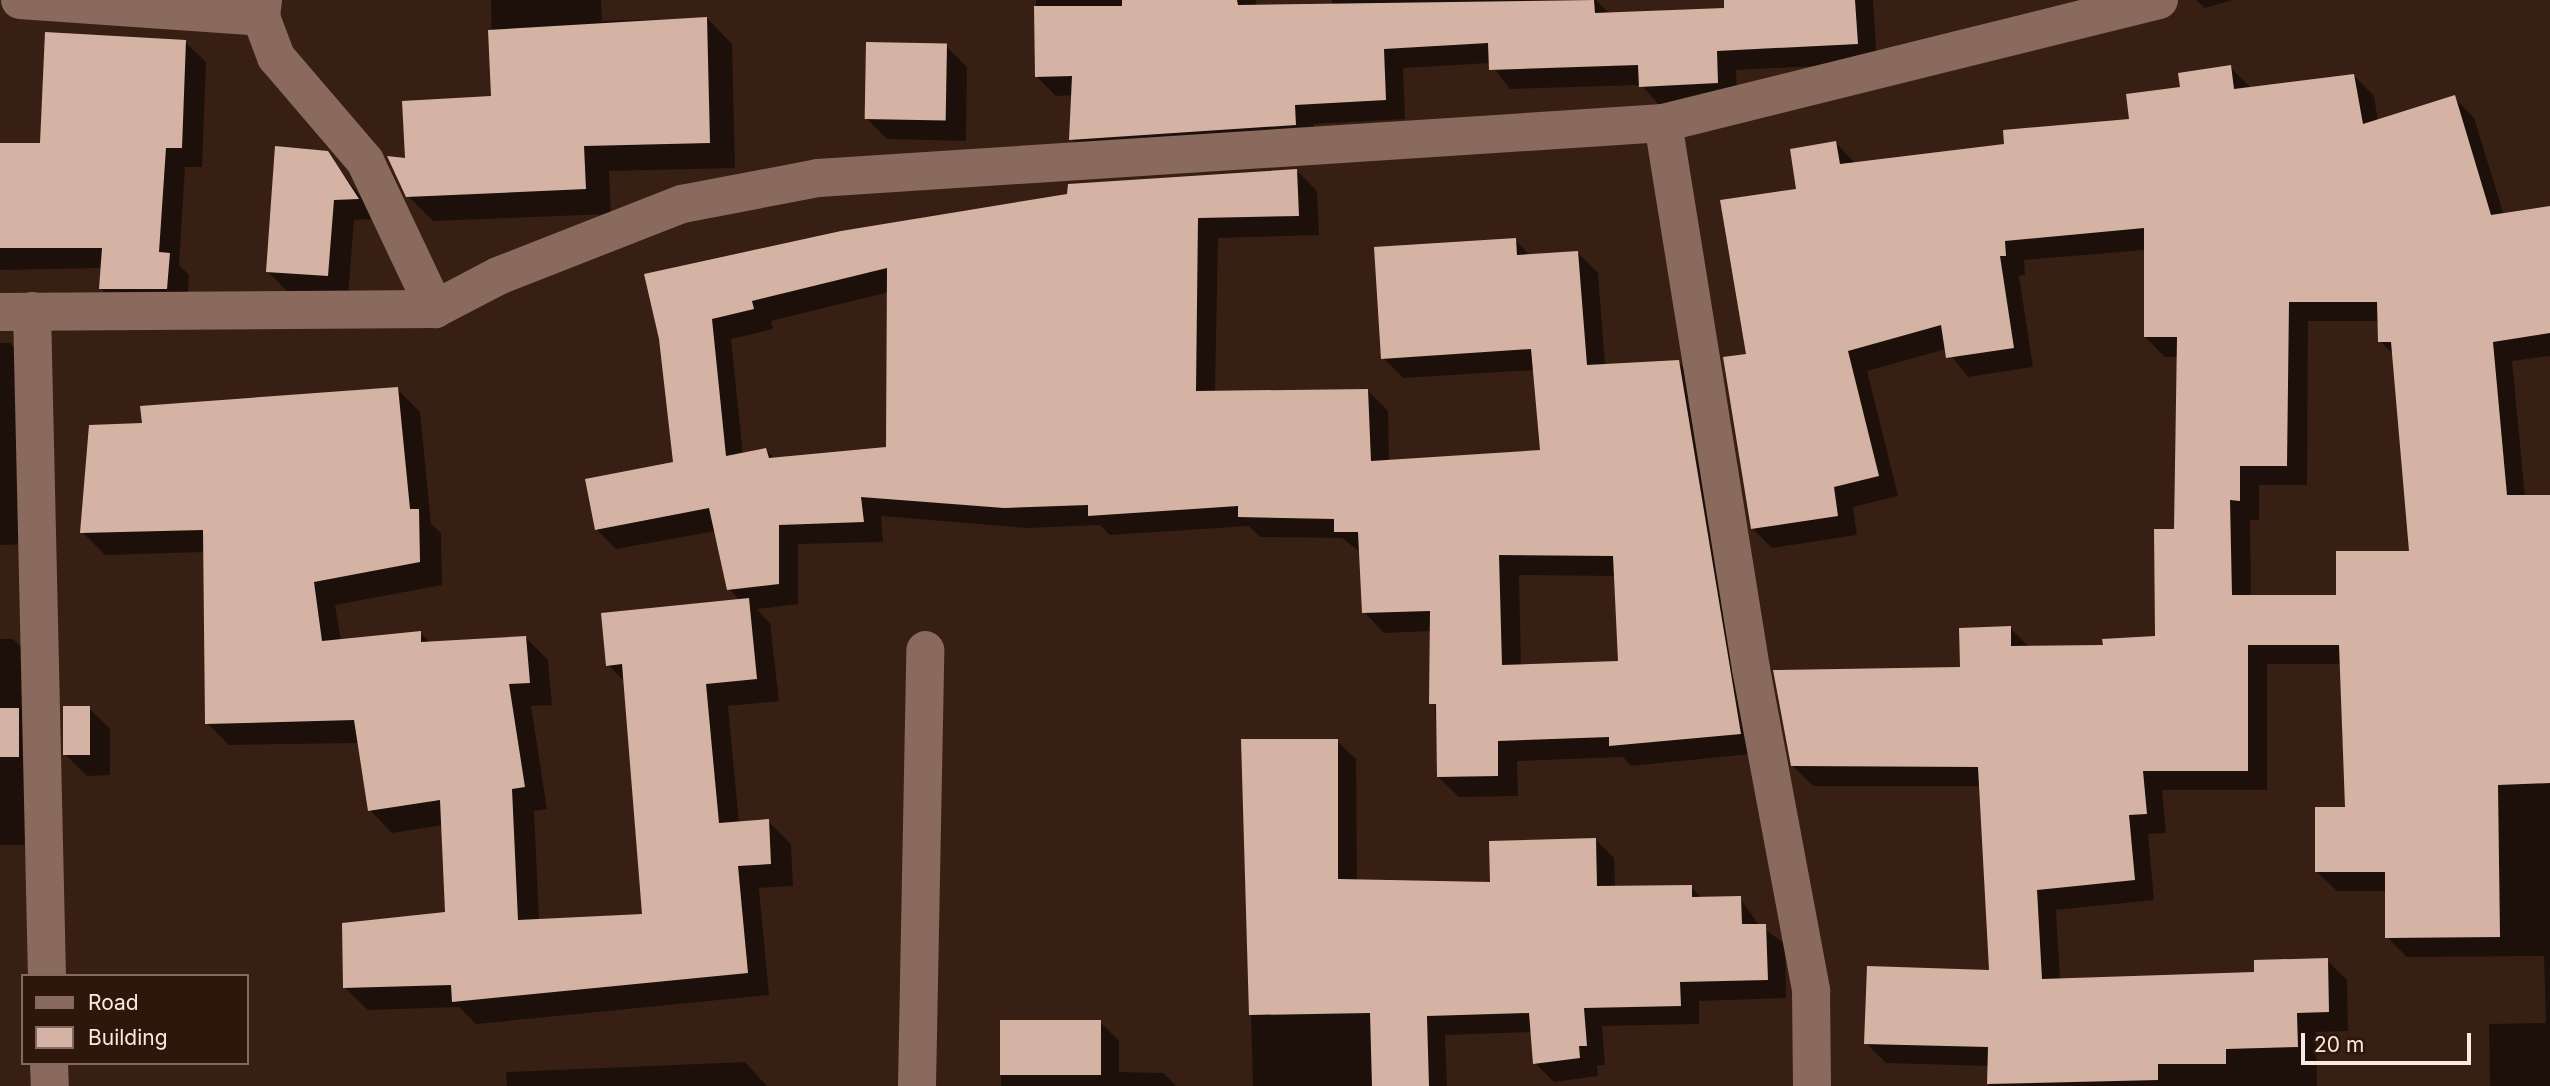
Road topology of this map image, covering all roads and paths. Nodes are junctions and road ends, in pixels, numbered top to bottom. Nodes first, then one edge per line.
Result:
1 (20, 0) edge
2 (2160, 0) edge
3 (262, 8) edge
4 (1663, 123) junction
5 (435, 309) junction
6 (16, 311) edge
7 (925, 650) dead end
8 (47, 974) edge
9 (50, 1065) edge
10 (50, 1086) edge
11 (918, 1086) edge
12 (1812, 1086) edge

1 - 3 street
2 - 4 street
3 - 5 street
4 - 5 street
4 - 12 street
5 - 6 street
6 - 8 street
7 - 11 street
9 - 10 street

